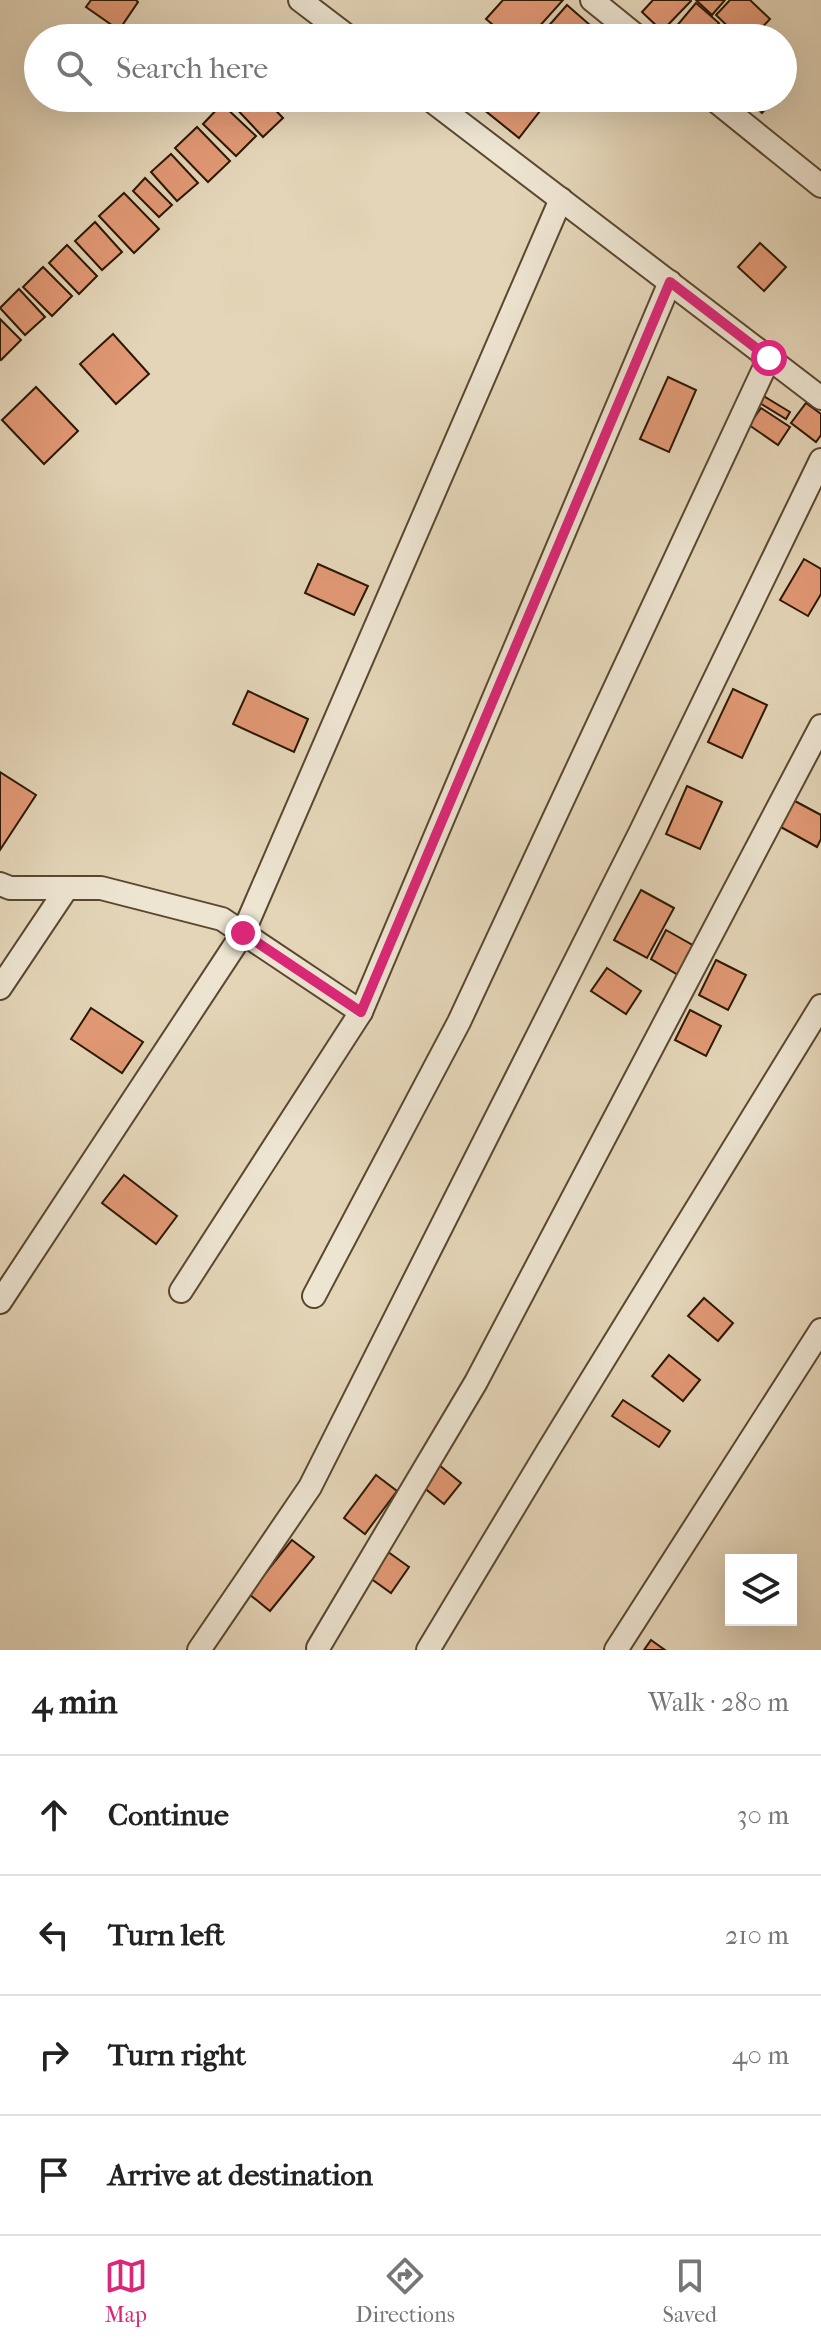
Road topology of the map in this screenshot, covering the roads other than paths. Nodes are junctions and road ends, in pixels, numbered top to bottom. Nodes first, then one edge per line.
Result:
1 (300, 0) edge
2 (592, 0) edge
3 (332, 24) edge
4 (622, 24) edge
5 (446, 112) edge
6 (729, 112) edge
7 (821, 186) edge
8 (561, 199) junction
9 (670, 282) junction
10 (769, 358) junction
11 (821, 398) edge
12 (821, 460) edge
13 (821, 726) edge
14 (67, 888) junction
15 (3, 890) edge
16 (243, 933) junction
17 (0, 988) edge
18 (821, 1006) edge
19 (361, 1012) junction
20 (181, 1291) dead end
21 (314, 1296) dead end
22 (0, 1302) edge
23 (821, 1330) edge
24 (318, 1648) dead end
25 (199, 1650) edge
26 (428, 1650) edge
27 (616, 1650) edge

1 - 3 street
2 - 4 street
5 - 8 street
6 - 7 street
8 - 9 street
8 - 16 street
9 - 10 street
9 - 19 street
10 - 11 street
10 - 21 street
12 - 25 street
13 - 24 street
14 - 15 street
14 - 16 street
14 - 17 street
16 - 19 street
16 - 22 street
18 - 26 street
19 - 20 street
23 - 27 street

